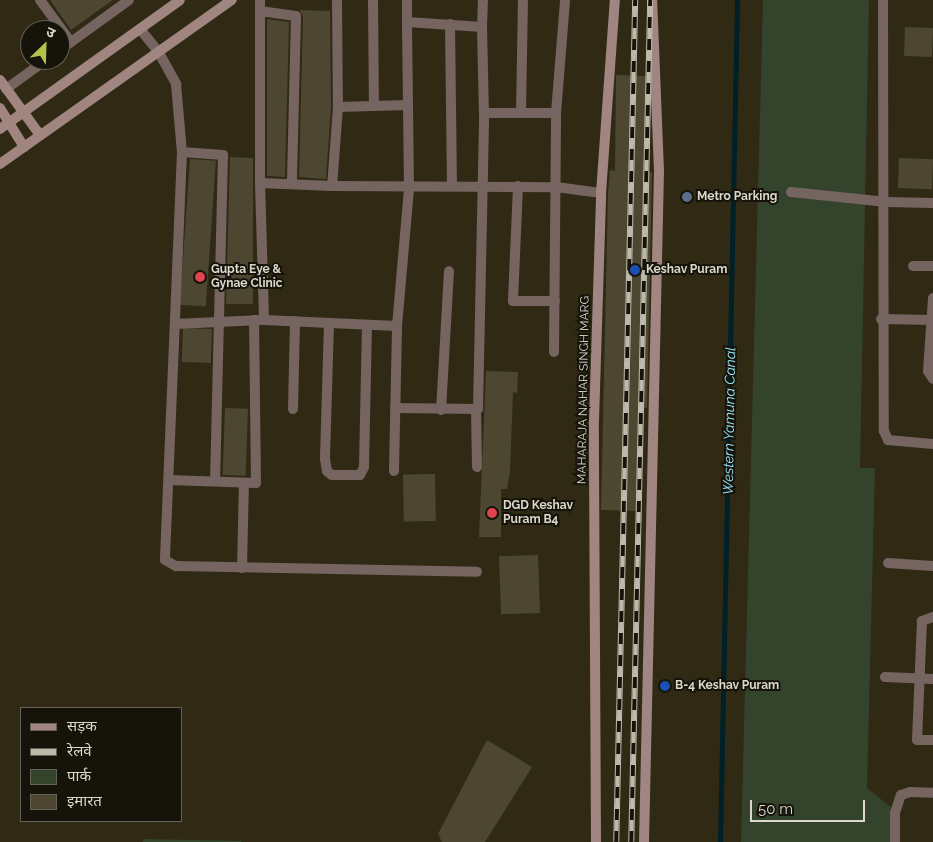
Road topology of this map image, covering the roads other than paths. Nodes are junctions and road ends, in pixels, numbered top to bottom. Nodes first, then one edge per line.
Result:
1 (40, 0) edge
2 (129, 0) edge
3 (180, 0) edge
4 (232, 0) edge
5 (260, 0) edge
6 (337, 0) edge
7 (373, 0) edge
8 (407, 0) edge
9 (483, 0) edge
10 (523, 0) edge
11 (565, 0) edge
12 (615, 0) edge
13 (652, 0) edge
14 (883, 0) edge
15 (260, 11) junction
16 (407, 22) junction
17 (450, 24) junction
18 (482, 27) junction
19 (140, 29) junction
20 (71, 42) joint
21 (158, 51) junction
22 (28, 70) edge
23 (3, 84) edge
24 (408, 105) junction
25 (374, 106) junction
26 (338, 107) junction
27 (0, 108) edge
28 (24, 112) junction
29 (484, 113) junction
30 (521, 113) junction
31 (556, 113) junction
32 (10, 122) junction
33 (0, 129) edge
34 (40, 136) junction
35 (24, 147) junction
36 (182, 152) junction
37 (0, 164) edge
38 (260, 183) junction
39 (292, 184) junction
40 (482, 185) junction
41 (332, 186) junction
42 (452, 186) junction
43 (518, 186) junction
44 (556, 187) junction
45 (409, 188) junction
46 (791, 192) dead end
47 (601, 193) junction
48 (886, 202) junction
49 (933, 203) edge
50 (913, 266) dead end
51 (933, 266) edge
52 (449, 272) dead end
53 (933, 298) edge
54 (555, 301) junction
55 (881, 319) junction
56 (259, 320) junction
57 (932, 320) edge
58 (294, 321) junction
59 (219, 322) junction
60 (329, 323) junction
61 (175, 324) junction
62 (367, 325) junction
63 (397, 326) junction
64 (554, 352) dead end
65 (933, 379) edge
66 (395, 408) junction
67 (293, 409) dead end
68 (441, 410) junction
69 (476, 410) junction
70 (933, 444) edge
71 (476, 467) dead end
72 (394, 471) dead end
73 (168, 480) junction
74 (215, 481) junction
75 (244, 483) junction
76 (888, 562) dead end
77 (933, 566) edge
78 (242, 568) junction
79 (477, 572) dead end
80 (933, 616) edge
81 (885, 677) dead end
82 (919, 679) junction
83 (933, 679) edge
84 (933, 740) edge
85 (933, 793) edge
86 (596, 842) edge
87 (644, 842) edge
88 (895, 842) edge

1 - 20 street
2 - 20 street
3 - 19 main road
4 - 21 main road
5 - 15 street
6 - 26 street
7 - 25 street
8 - 16 street
9 - 18 street
10 - 30 street
11 - 31 street
12 - 47 main road, MAHARAJA NAHAR SINGH MARG
13 - 87 main road
14 - 48 street
15 - 38 street
15 - 39 street
16 - 17 street
16 - 24 street
17 - 18 street
17 - 42 street
18 - 29 street
19 - 21 street
19 - 28 main road
21 - 34 main road
21 - 36 street
22 - 23 street
23 - 28 main road
24 - 25 street
24 - 45 street
25 - 26 street
26 - 41 street
27 - 32 main road
28 - 32 main road
28 - 34 main road
29 - 30 street
29 - 40 street
30 - 31 street
31 - 44 street
32 - 33 main road
32 - 35 main road
34 - 35 main road
35 - 37 main road
36 - 59 street
36 - 61 street
38 - 39 street
38 - 56 street
39 - 41 street
40 - 42 street
40 - 43 street
40 - 69 street
41 - 45 street
42 - 45 street
43 - 44 street
43 - 54 street
44 - 47 street
44 - 54 street
45 - 63 street
46 - 48 street
47 - 86 main road, MAHARAJA NAHAR SINGH MARG
48 - 49 street
48 - 55 street
50 - 51 street
52 - 68 street
53 - 57 street
54 - 64 street
55 - 57 street
55 - 70 street
56 - 58 street
56 - 59 street
56 - 75 street
57 - 65 street
58 - 60 street
58 - 67 street
59 - 61 street
59 - 74 street
60 - 62 street
60 - 62 street
61 - 73 street
62 - 63 street
63 - 66 street
66 - 68 street
66 - 72 street
68 - 69 street
69 - 71 street
73 - 74 street
73 - 78 street
74 - 75 street
75 - 78 street
76 - 77 street
78 - 79 street
80 - 82 street
81 - 82 street
82 - 83 street
82 - 84 street
85 - 88 street

